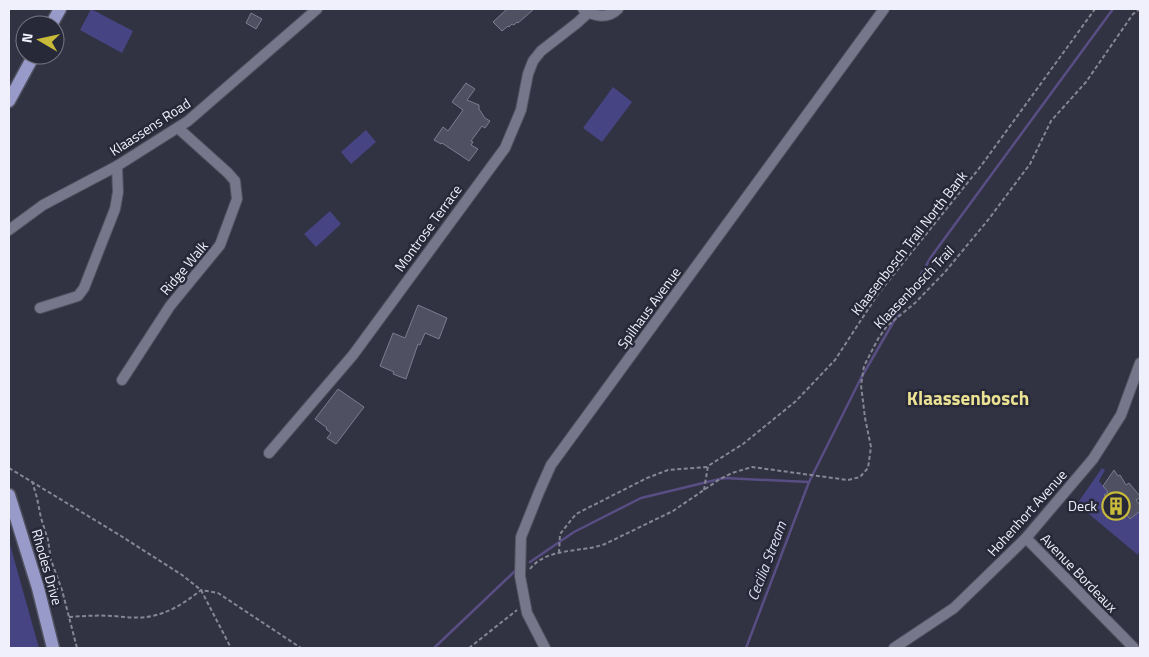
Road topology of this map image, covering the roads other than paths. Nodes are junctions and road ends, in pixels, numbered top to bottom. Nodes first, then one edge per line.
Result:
1 (317, 9) edge
2 (618, 9) edge
3 (884, 9) edge
4 (585, 11) edge
5 (29, 65) edge
6 (9, 101) edge
7 (178, 128) junction
8 (117, 166) junction
9 (9, 230) edge
10 (40, 308) dead end
11 (1140, 363) edge
12 (122, 380) dead end
13 (269, 453) dead end
14 (9, 495) edge
15 (1026, 538) junction
16 (53, 648) edge
17 (546, 648) edge
18 (894, 648) edge
19 (1134, 648) edge

1 - 7 street, Klaassens Road
2 - 4 street
3 - 17 street, Spilhaus Avenue
4 - 13 street, Montrose Terrace
5 - 6 main road
7 - 8 street, Klaassens Road
7 - 12 street, Ridge Walk
8 - 9 street, Klaassens Road
8 - 10 street
11 - 15 street, Hohenhort Avenue
14 - 16 main road, Rhodes Drive
15 - 18 street, Hohenhort Avenue
15 - 19 street, Avenue Bordeaux

